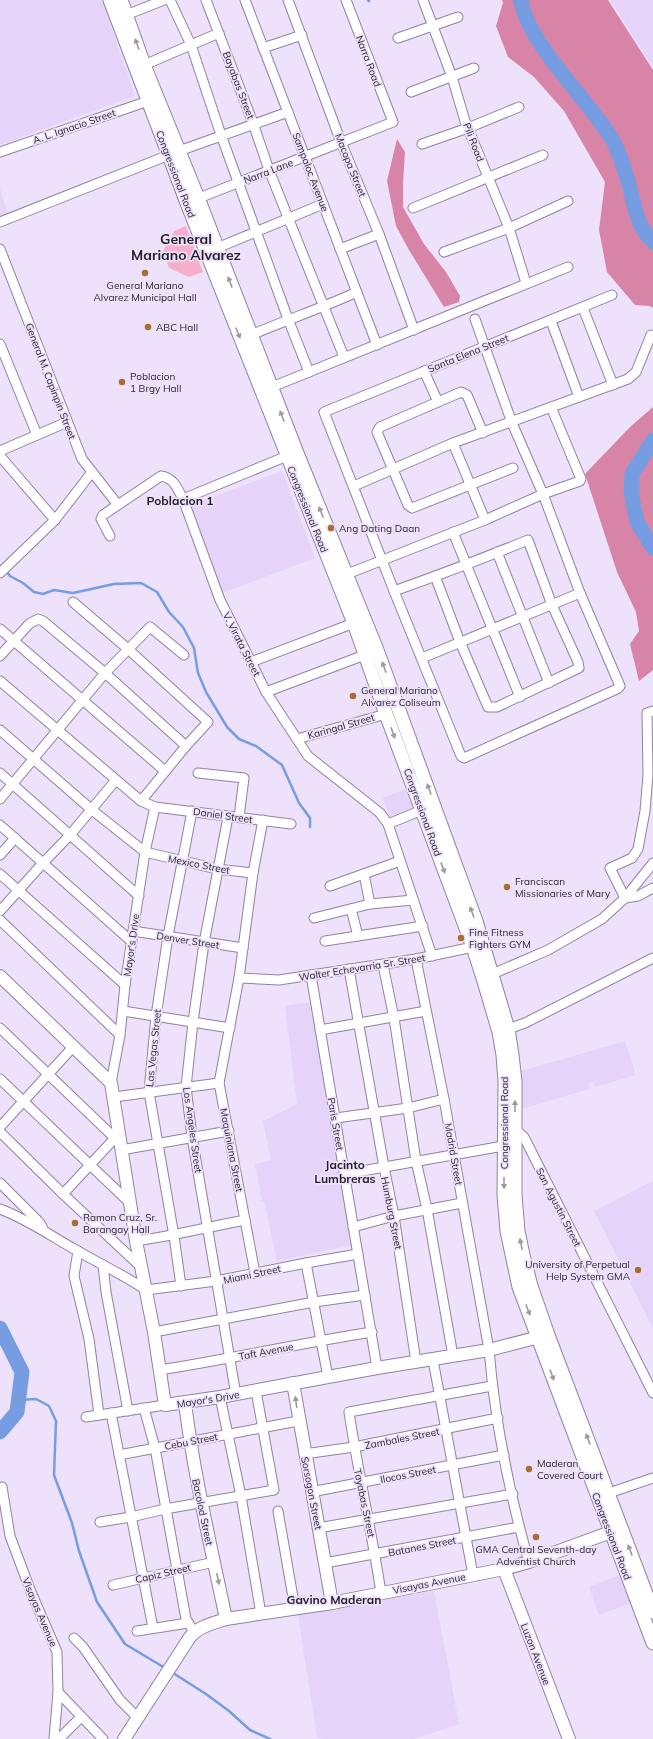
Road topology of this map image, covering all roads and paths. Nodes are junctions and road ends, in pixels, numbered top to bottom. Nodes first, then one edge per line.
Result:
1 (110, 0) edge
2 (121, 0) edge
3 (164, 0) edge
4 (170, 0) edge
5 (206, 0) edge
6 (245, 0) edge
7 (288, 0) edge
8 (346, 0) edge
9 (423, 0) edge
10 (121, 17) junction
11 (458, 17) dead end
12 (433, 24) junction
13 (220, 33) junction
14 (302, 36) junction
15 (398, 38) dead end
16 (192, 45) junction
17 (263, 48) junction
18 (144, 65) junction
19 (474, 68) dead end
20 (452, 77) junction
21 (412, 92) dead end
22 (153, 99) junction
23 (519, 107) dead end
24 (288, 112) junction
25 (393, 122) joint
26 (253, 123) junction
27 (468, 128) junction
28 (221, 135) junction
29 (341, 142) junction
30 (422, 144) dead end
31 (0, 152) edge
32 (174, 153) junction
33 (543, 155) dead end
34 (305, 156) junction
35 (269, 170) junction
36 (488, 177) junction
37 (238, 182) junction
38 (192, 200) junction
39 (568, 201) dead end
40 (323, 204) junction
41 (413, 208) dead end
42 (289, 218) junction
43 (0, 222) edge
44 (509, 228) junction
45 (256, 232) junction
46 (379, 234) junction
47 (0, 248) edge
48 (217, 248) junction
49 (340, 249) junction
50 (444, 252) dead end
51 (568, 267) dead end
52 (526, 283) junction
53 (357, 292) junction
54 (612, 296) dead end
55 (234, 306) junction
56 (324, 307) junction
57 (583, 308) junction
58 (288, 319) junction
59 (475, 319) dead end
60 (551, 320) junction
61 (414, 330) junction
62 (251, 335) junction
63 (651, 335) dead end
64 (0, 344) edge
65 (377, 345) junction
66 (485, 346) junction
67 (344, 357) junction
68 (424, 371) junction
69 (309, 372) junction
70 (613, 384) junction
71 (266, 389) junction
72 (579, 397) junction
73 (438, 402) junction
74 (551, 407) junction
75 (67, 422) junction
76 (512, 423) junction
77 (483, 433) junction
78 (37, 435) junction
79 (454, 443) junction
80 (0, 451) edge
81 (292, 454) junction
82 (0, 456) edge
83 (513, 468) dead end
84 (393, 469) junction
85 (92, 472) junction
86 (470, 485) junction
87 (354, 486) junction
88 (543, 494) junction
89 (183, 500) junction
90 (118, 505) junction
91 (56, 520) junction
92 (485, 520) junction
93 (453, 532) junction
94 (110, 536) dead end
95 (497, 552) junction
96 (383, 560) junction
97 (467, 564) junction
98 (0, 572) edge
99 (341, 576) junction
100 (435, 576) junction
101 (394, 591) junction
102 (580, 593) junction
103 (73, 602) dead end
104 (552, 605) junction
105 (523, 617) junction
106 (354, 623) junction
107 (0, 629) edge
108 (492, 629) junction
109 (14, 641) junction
110 (460, 642) junction
111 (128, 649) junction
112 (371, 652) junction
113 (184, 655) dead end
114 (0, 656) edge
115 (422, 658) junction
116 (251, 662) junction
117 (105, 673) junction
118 (0, 681) edge
119 (549, 683) junction
120 (266, 692) junction
121 (520, 697) junction
122 (83, 701) junction
123 (653, 711) edge
124 (386, 714) junction
125 (0, 730) edge
126 (58, 730) junction
127 (297, 738) junction
128 (186, 746) junction
129 (651, 754) edge
130 (34, 760) junction
131 (165, 771) junction
132 (0, 773) edge
133 (198, 773) dead end
134 (116, 780) junction
135 (13, 785) junction
136 (0, 799) edge
137 (141, 801) junction
138 (434, 805) junction
139 (155, 807) junction
140 (92, 810) junction
141 (422, 810) junction
142 (192, 811) junction
143 (228, 817) junction
144 (239, 817) junction
145 (263, 820) junction
146 (291, 824) dead end
147 (388, 824) junction
148 (0, 825) edge
149 (70, 835) junction
150 (15, 838) junction
151 (146, 852) junction
152 (0, 855) edge
153 (181, 860) junction
154 (400, 861) junction
155 (43, 863) junction
156 (653, 863) edge
157 (217, 869) junction
158 (254, 873) junction
159 (0, 874) edge
160 (364, 874) junction
161 (330, 886) dead end
162 (653, 888) edge
163 (17, 890) junction
164 (139, 896) junction
165 (625, 898) junction
166 (413, 900) junction
167 (370, 904) junction
168 (351, 909) junction
169 (0, 911) edge
170 (314, 918) dead end
171 (0, 920) edge
172 (423, 926) junction
173 (133, 931) junction
174 (168, 936) junction
175 (358, 936) junction
176 (325, 941) dead end
177 (132, 942) junction
178 (204, 943) junction
179 (478, 946) junction
180 (243, 948) junction
181 (432, 956) junction
182 (653, 958) edge
183 (416, 959) junction
184 (383, 964) junction
185 (349, 969) junction
186 (311, 975) junction
187 (487, 976) junction
188 (239, 978) junction
189 (2, 982) edge
190 (125, 986) junction
191 (123, 1011) junction
192 (426, 1011) junction
193 (156, 1016) junction
194 (394, 1018) junction
195 (193, 1022) junction
196 (358, 1023) junction
197 (0, 1028) edge
198 (230, 1028) junction
199 (508, 1029) junction
200 (320, 1030) junction
201 (120, 1035) junction
202 (73, 1047) junction
203 (47, 1075) junction
204 (0, 1079) edge
205 (110, 1083) junction
206 (219, 1083) junction
207 (186, 1088) junction
208 (149, 1092) junction
209 (114, 1097) junction
210 (444, 1099) junction
211 (23, 1101) junction
212 (408, 1108) junction
213 (375, 1113) junction
214 (336, 1118) junction
215 (0, 1127) edge
216 (516, 1129) junction
217 (229, 1131) junction
218 (0, 1132) edge
219 (192, 1137) junction
220 (119, 1144) junction
221 (158, 1144) junction
222 (510, 1145) junction
223 (454, 1154) junction
224 (416, 1161) junction
225 (90, 1165) junction
226 (384, 1167) junction
227 (345, 1174) junction
228 (0, 1184) edge
229 (63, 1194) junction
230 (462, 1203) junction
231 (130, 1204) junction
232 (0, 1209) edge
233 (427, 1209) junction
234 (394, 1216) junction
235 (245, 1220) junction
236 (208, 1227) junction
237 (353, 1227) junction
238 (44, 1231) junction
239 (174, 1236) junction
240 (136, 1241) junction
241 (78, 1251) junction
242 (358, 1254) junction
243 (306, 1262) junction
244 (103, 1265) junction
245 (141, 1267) junction
246 (255, 1273) junction
247 (216, 1281) junction
248 (181, 1286) junction
249 (146, 1290) junction
250 (365, 1295) junction
251 (314, 1302) junction
252 (222, 1319) junction
253 (154, 1332) junction
254 (372, 1332) junction
255 (544, 1337) junction
256 (321, 1340) junction
257 (489, 1350) junction
258 (453, 1356) junction
259 (230, 1358) junction
260 (433, 1360) junction
261 (416, 1362) junction
262 (377, 1368) junction
263 (160, 1370) junction
264 (328, 1377) junction
265 (293, 1384) junction
266 (492, 1386) junction
267 (256, 1391) junction
268 (653, 1393) edge
269 (236, 1395) junction
270 (440, 1395) junction
271 (220, 1397) junction
272 (185, 1403) junction
273 (166, 1405) junction
274 (144, 1408) junction
275 (128, 1411) junction
276 (111, 1413) junction
277 (99, 1415) junction
278 (86, 1417) dead end
279 (498, 1418) junction
280 (298, 1421) junction
281 (262, 1427) junction
282 (445, 1429) junction
283 (228, 1434) junction
284 (189, 1441) junction
285 (354, 1447) junction
286 (155, 1448) junction
287 (304, 1454) junction
288 (119, 1455) junction
289 (504, 1455) junction
290 (452, 1466) junction
291 (653, 1478) edge
292 (361, 1483) junction
293 (2, 1487) dead end
294 (312, 1492) junction
295 (609, 1493) junction
296 (513, 1494) junction
297 (241, 1496) junction
298 (201, 1503) junction
299 (461, 1504) junction
300 (165, 1508) junction
301 (278, 1511) dead end
302 (131, 1517) junction
303 (369, 1520) junction
304 (100, 1522) dead end
305 (519, 1527) junction
306 (318, 1528) junction
307 (616, 1530) junction
308 (467, 1538) junction
309 (376, 1554) junction
310 (214, 1562) junction
311 (529, 1562) junction
312 (325, 1563) junction
313 (504, 1569) junction
314 (176, 1571) junction
315 (473, 1575) junction
316 (143, 1578) junction
317 (112, 1585) dead end
318 (381, 1593) junction
319 (332, 1602) junction
320 (295, 1609) junction
321 (653, 1612) edge
322 (261, 1614) junction
323 (226, 1619) junction
324 (191, 1627) junction
325 (153, 1628) junction
326 (137, 1631) dead end
327 (74, 1638) dead end
328 (653, 1643) edge
329 (58, 1692) junction
330 (81, 1717) junction
331 (138, 1718) junction
332 (98, 1737) edge
333 (54, 1739) edge
334 (59, 1739) edge
335 (124, 1739) edge
336 (569, 1739) edge

1 - 10 main road, Congressional Road
2 - 10 main road, Congressional Road
3 - 10 street
4 - 16 street
5 - 13 street, Bayabas Street
6 - 17 street, Sampaloc Avenue
7 - 14 street, Macopa Street
8 - 25 street, Narra Road
9 - 12 street, Pili Road
18 -> 10 main road, Congressional Road
10 - 22 main road, Congressional Road
11 - 12 street
12 - 15 street
12 - 20 street, Pili Road
13 - 16 street
13 - 26 street, Bayabas Street
14 - 17 street
14 - 29 street, Macopa Street
16 - 18 street
16 - 28 street
17 - 24 street, Sampaloc Avenue
18 - 22 main road, Congressional Road
19 - 20 street
20 - 21 street
20 - 27 street, Pili Road
22 - 31 street, A. L. Ignacio Street
22 - 32 main road, Congressional Road
23 - 27 street
24 - 26 street
24 - 34 street, Sampaloc Avenue
25 - 29 street, Narra Lane
26 - 28 street
26 - 35 street, Bayabas Street
27 - 30 street
27 - 36 street, Pili Road
28 - 32 street
28 - 37 street
29 - 34 street, Narra Lane
29 - 46 street, Macopa Street
32 - 38 main road, Congressional Road
32 - 43 street
33 - 36 street
34 - 35 street, Narra Lane
34 - 40 street, Sampaloc Avenue
35 - 37 street, Narra Lane
35 - 42 street, Bayabas Street
36 - 41 street
36 - 44 street, Pili Road
37 - 38 street, Narra Lane
37 - 45 street
38 - 48 main road, Congressional Road
38 - 55 main road, Congressional Road
39 - 44 street
40 - 42 street
40 - 49 street, Sampaloc Avenue
42 - 45 street
42 - 56 street, Bayabas Street
44 - 50 street
44 - 52 street, Pili Road
45 - 48 street
45 - 58 street
46 - 49 street
46 - 61 street, Macopa Street
47 - 75 street, General M. Capinpin Street
55 -> 48 main road, Congressional Road
49 - 53 street, Sampaloc Avenue
51 - 52 street
52 - 61 street
53 - 56 street
53 - 65 street, Sampaloc Avenue
54 - 57 street, Santa Elena Street
55 - 62 main road, Congressional Road
55 -> 71 main road, Congressional Road
56 - 58 street
56 - 67 street, Bayabas Street
57 - 60 street, Santa Elena Street
57 - 70 street
58 - 62 street
58 - 69 street
59 - 66 street
60 - 66 street, Santa Elena Street
60 - 72 street
61 - 65 street
62 - 71 main road, Congressional Road
63 - 70 street
64 - 78 street
65 - 67 street
66 - 68 street, Santa Elena Street
66 - 76 street
67 - 69 street
68 - 73 street
68 - 87 street, Santa Elena Street
69 - 71 street
70 - 72 street
71 - 81 main road, Congressional Road
72 - 74 street
73 - 77 street
73 - 84 street
74 - 76 street
74 - 88 street
75 - 78 street
75 - 85 street, General M. Capinpin Street
76 - 77 street
76 - 88 street
77 - 79 street
78 - 80 street
79 - 84 street
79 - 86 street
81 - 89 street
81 - 99 main road, Congressional Road
82 - 91 street
83 - 86 street
84 - 86 street
84 - 87 street
85 - 90 street, General M. Capinpin Street
85 - 91 street
86 - 92 street
87 - 96 street
88 - 92 street
88 - 102 street
89 - 90 street, V. Virata Street
89 - 116 street, V. Virata Street
90 - 94 street, V. Virata Street
91 - 98 street
92 - 93 street
93 - 96 street
93 - 97 street
95 - 97 street
95 - 104 street
95 - 105 street
96 - 99 street
96 - 101 street
97 - 100 street
97 - 108 street
99 - 106 main road, Congressional Road
99 - 112 main road, Congressional Road
100 - 101 street
100 - 110 street
101 - 115 street
102 - 104 street
102 - 115 street
103 - 111 street
104 - 105 street
104 - 119 street
105 - 108 street
105 - 119 street
106 - 112 main road, Congressional Road
106 - 116 street
107 - 109 street
108 - 110 street
108 - 121 street
109 - 114 street
109 - 117 street
109 - 122 street
110 - 115 street
110 - 121 street
111 - 113 street
111 - 117 street
111 - 128 street
112 - 120 street
112 - 124 main road, Congressional Road
138 -> 112 main road, Congressional Road
116 - 120 street, V. Virata Street
117 - 122 street
117 - 128 street
118 - 126 street, Daniel Street
119 - 121 street
120 - 127 street, V. Virata Street
122 - 126 street
122 - 131 street
123 - 129 street
124 - 127 street, Karingal Street
124 -> 141 main road, Congressional Road
125 - 130 street
126 - 130 street
126 - 134 street, Daniel Street
127 - 147 street, V. Virata Street
128 - 131 street
129 - 165 street
130 - 135 street
130 - 140 street
131 - 137 street
132 - 135 street
133 - 144 street
134 - 137 street, Daniel Street
134 - 140 street
135 - 136 street
135 - 149 street
137 - 139 street, Daniel Street
138 - 141 street
179 -> 138 main road, Congressional Road
139 - 142 street, Daniel Street
139 - 151 street, Mayor's Drive
140 - 149 street
140 - 151 street
141 - 147 street
141 -> 179 main road, Congressional Road
142 - 143 street, Daniel Street
142 - 153 street, Las Vegas Street
143 - 144 street, Daniel Street
143 - 157 street, Los Angeles Street
144 - 145 street, Daniel Street
145 - 146 street, Daniel Street
145 - 158 street, Maquiniana Street
147 - 154 street
148 - 150 street
149 - 155 street
149 - 164 street
150 - 152 street
150 - 155 street
151 - 153 street, Mexico Street
151 - 164 street, Mayor's Drive
153 - 157 street, Mexico Street
153 - 174 street, Las Vegas Street
154 - 160 street
154 - 166 street
155 - 163 street
155 - 177 street
156 - 165 street
157 - 158 street, Mexico Street
157 - 178 street, Los Angeles Street
158 - 180 street, Maquiniana Street
159 - 163 street
160 - 161 street
160 - 167 street
162 - 165 street
163 - 169 street
163 - 190 street
164 - 173 street, Mayor's Drive
165 - 187 street
166 - 167 street
166 - 172 street
167 - 168 street
168 - 170 street
168 - 175 street
171 - 201 street
172 - 175 street
172 - 181 street
173 - 174 street, Denver Street
173 - 177 street, Mayor's Drive
174 - 178 street, Denver Street
174 - 193 street, Las Vegas Street
175 - 176 street
177 - 190 street, Mayor's Drive
178 - 180 street, Denver Street
178 - 195 street, Los Angeles Street
179 - 181 street, Walter Echevarria Sr. Street
179 - 187 main road, Congressional Road
180 - 188 street, Maquiniana Street
181 - 183 street, Walter Echevarria Sr. Street
182 - 199 street
183 - 184 street, Walter Echevarria Sr. Street
183 - 192 street, Madrid Street
184 - 185 street, Walter Echevarria Sr. Street
184 - 194 street
185 - 186 street, Walter Echevarria Sr. Street
185 - 196 street, Humburg Street
186 - 188 street, Walter Echevarria Sr. Street
186 - 200 street, Paris Street
187 - 199 main road, Congressional Road
187 - 222 main road, Congressional Road
188 - 198 street, Maquiniana Street
189 - 202 street, Mayor's Drive
190 - 191 street, Mayor's Drive
191 - 193 street
191 - 201 street, Mayor's Drive
192 - 194 street
192 - 210 street, Madrid Street
193 - 195 street
193 - 208 street, Las Vegas Street
194 - 196 street
194 - 212 street
195 - 198 street
195 - 207 street, Los Angeles Street
196 - 200 street
196 - 213 street, Humburg Street
197 - 203 street
198 - 206 street, Maquiniana Street
216 -> 199 main road, Congressional Road
200 - 214 street, Paris Street
201 - 205 street, Mayor's Drive
202 - 203 street
202 - 205 street, Mayor's Drive
203 - 211 street
203 - 220 street
204 - 211 street
205 - 209 street, Mayor's Drive
206 - 207 street
206 - 217 street, Maquiniana Street
207 - 208 street
207 - 219 street, Los Angeles Street
208 - 209 street
208 - 221 street, Las Vegas Street
209 - 220 street, Mayor's Drive
210 - 212 street
210 - 223 street, Madrid Street
211 - 215 street
211 - 225 street
212 - 213 street
212 - 224 street
213 - 214 street
213 - 226 street, Humburg Street
214 - 227 street, Paris Street
216 - 222 main road, Congressional Road
216 - 268 street, San Agustin Street
217 - 219 street
217 - 235 street, Maquiniana Street
218 - 229 street
219 - 221 street
219 - 236 street, Los Angeles Street
220 - 221 street
220 - 225 street
220 - 231 street, Mayor's Drive
221 - 239 street, Las Vegas Street
222 - 223 street
222 - 255 main road, Congressional Road
223 - 224 street
223 - 230 street, Madrid Street
224 - 226 street
224 - 233 street
225 - 229 street
225 - 231 street
226 - 227 street
226 - 234 street, Humburg Street
227 - 237 street, Paris Street
228 - 238 street
229 - 245 street
230 - 233 street
230 - 257 street, Madrid Street
231 - 240 street, Mayor's Drive
232 - 238 street
233 - 234 street
233 - 258 street
234 - 237 street
234 - 261 street, Humburg Street
235 - 236 street
235 - 246 street, Maquiniana Street
236 - 239 street
236 - 247 street, Los Angeles Street
237 - 242 street, Paris Street
238 - 241 street
239 - 240 street
239 - 248 street, Las Vegas Street
240 - 245 street, Mayor's Drive
241 - 244 street
241 - 277 street
242 - 243 street, Miami Street
242 - 250 street, Paris Street
243 - 246 street, Miami Street
243 - 251 street
244 - 249 street
244 - 275 street
245 - 249 street, Mayor's Drive
246 - 247 street, Miami Street
247 - 248 street, Miami Street
247 - 252 street, Los Angeles Street
248 - 249 street, Miami Street
249 - 253 street, Mayor's Drive
250 - 251 street
250 - 254 street, Paris Street
251 - 252 street
251 - 256 street
252 - 253 street
252 - 259 street, Los Angeles Street
253 - 263 street, Mayor's Drive
254 - 256 street, Taft Avenue
254 - 262 street, Paris Street
255 - 257 street, Mayor's Drive
295 -> 255 main road, Congressional Road
255 -> 307 main road, Congressional Road
256 - 259 street, Taft Avenue
256 - 264 street
257 - 258 street, Mayor's Drive
257 - 266 street
258 - 260 street, Mayor's Drive
259 - 263 street, Taft Avenue
259 - 269 street, Los Angeles Street
260 - 261 street, Mayor's Drive
260 - 270 street
261 - 262 street, Mayor's Drive
262 - 264 street, Mayor's Drive
263 - 273 street, Mayor's Drive
264 - 265 street, Mayor's Drive
265 - 267 street, Mayor's Drive
280 -> 265 street, Sorsogon Street
266 - 270 street
266 - 279 street
267 - 269 street, Mayor's Drive
267 - 281 street
269 - 271 street, Mayor's Drive
270 - 282 street
270 - 285 street, Tayabas Street
271 - 272 street, Mayor's Drive
271 - 283 street
272 - 273 street, Mayor's Drive
272 - 284 street, Bacolod Street
273 - 274 street
274 - 275 street
274 - 286 street
275 - 276 street
276 - 277 street
276 - 288 street
277 - 278 street
279 - 282 street, Zambales Street
279 - 289 street
280 - 281 street, Cebu Street
280 - 287 street, Sorsogon Street
281 - 283 street, Cebu Street
281 - 297 street
282 - 285 street, Zambales Street
282 - 290 street
283 - 284 street, Cebu Street
283 - 297 street
284 - 286 street, Cebu Street
284 - 298 street, Bacolod Street
285 - 287 street, Zambales Street
285 - 292 street, Tayabas Street
286 - 288 street, Cebu Street
286 - 300 street
287 - 294 street, Sorsogon Street
288 - 302 street
289 - 290 street, Ilocos Street
289 - 296 street
290 - 292 street, Ilocos Street
290 - 299 street
291 - 295 street
292 - 294 street, Ilocos Street
292 - 303 street, Tayabas Street
293 - 329 street, Visayas Avenue
294 - 306 street, Sorsogon Street
295 - 307 main road, Congressional Road
296 - 299 street
296 - 305 street
297 - 298 street
297 - 322 street
298 - 300 street
298 - 310 street, Bacolod Street
299 - 303 street
299 - 308 street
300 - 302 street
300 - 314 street
301 - 320 street
302 - 304 street
302 - 316 street
303 - 306 street
303 - 309 street, Tayabas Street
305 - 308 street, Batanes Street
305 - 311 street
306 - 312 street, Sorsogon Street
307 - 311 street, Visayas Avenue
321 -> 307 main road, Congressional Road
307 - 328 main road, Congressional Road
308 - 309 street, Batanes Street
308 - 315 street
309 - 312 street, Batanes Street
309 - 318 street, Tayabas Street
310 - 314 street, Capiz Street
310 -> 323 street, Bacolod Street
311 - 313 street, Visayas Avenue
312 - 319 street, Sorsogon Street
313 - 315 street, Visayas Avenue
313 - 336 street, Luzon Avenue
314 - 316 street, Capiz Street
314 - 324 street
315 - 318 street, Visayas Avenue
316 - 317 street, Capiz Street
316 - 325 street
318 - 319 street, Visayas Avenue
319 - 320 street, Visayas Avenue
320 - 322 street, Visayas Avenue
322 - 323 street, Visayas Avenue
323 - 324 street, Visayas Avenue
324 - 325 street
324 - 331 street
325 - 326 street
327 - 331 street
329 - 330 street
329 - 333 street, Visayas Avenue
330 - 332 street
330 - 334 street
331 - 335 street

